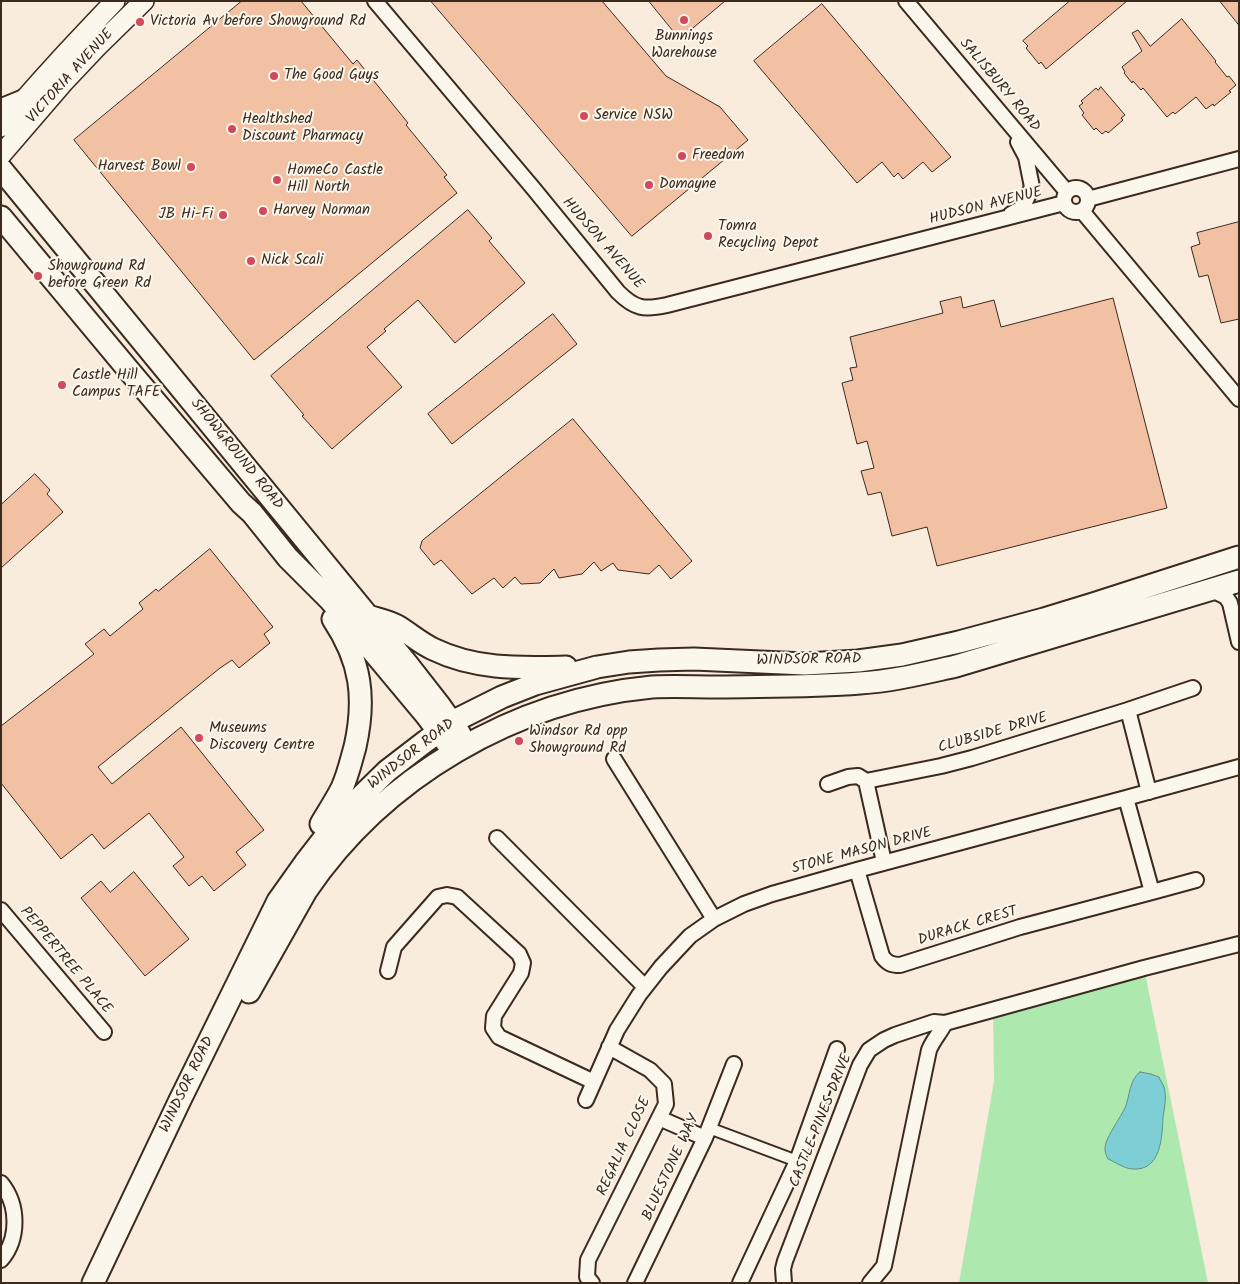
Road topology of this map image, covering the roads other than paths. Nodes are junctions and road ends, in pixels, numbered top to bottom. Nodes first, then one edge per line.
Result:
1 (115, 1) edge
2 (144, 1) edge
3 (375, 1) edge
4 (906, 1) edge
5 (23, 100) junction
6 (1, 110) edge
7 (1006, 120) junction
8 (1, 127) edge
9 (1, 156) edge
10 (1239, 159) edge
11 (1, 169) edge
12 (1066, 198) junction
13 (1085, 205) junction
14 (1004, 219) junction
15 (5, 226) edge
16 (1239, 399) edge
17 (1239, 557) edge
18 (288, 558) junction
19 (1239, 580) edge
20 (1210, 589) junction
21 (368, 616) junction
22 (1239, 642) edge
23 (597, 667) junction
24 (1193, 688) dead end
25 (1128, 710) junction
26 (445, 727) junction
27 (460, 749) junction
28 (614, 759) dead end
29 (1239, 767) edge
30 (866, 781) junction
31 (828, 784) dead end
32 (1149, 792) junction
33 (1126, 798) junction
34 (497, 838) dead end
35 (884, 862) junction
36 (857, 870) junction
37 (1196, 880) dead end
38 (1152, 892) junction
39 (278, 901) junction
40 (1, 910) edge
41 (714, 919) junction
42 (1239, 944) edge
43 (388, 971) dead end
44 (645, 987) junction
45 (945, 1023) junction
46 (104, 1032) dead end
47 (609, 1047) junction
48 (837, 1048) dead end
49 (734, 1064) dead end
50 (594, 1082) junction
51 (586, 1100) dead end
52 (659, 1118) junction
53 (707, 1133) junction
54 (797, 1161) junction
55 (1, 1183) edge
56 (1, 1260) edge
57 (93, 1283) edge
58 (109, 1283) edge
59 (592, 1283) edge
60 (635, 1283) edge
61 (740, 1283) edge
62 (784, 1283) edge
63 (870, 1283) edge

1 - 5 main road, VICTORIA AVENUE
2 - 9 main road, VICTORIA AVENUE
3 - 14 street, HUDSON AVENUE
4 - 7 street, SALISBURY ROAD
5 - 6 main road
5 - 8 main road, VICTORIA AVENUE
7 - 12 street, SALISBURY ROAD
7 - 14 street
10 - 13 street
11 - 21 main road, SHOWGROUND ROAD
12 - 13 street
12 - 13 street
12 - 14 street, HUDSON AVENUE
13 - 16 street
15 - 18 main road, SHOWGROUND ROAD
17 - 23 main road, WINDSOR ROAD
18 - 26 main road, SHOWGROUND ROAD
18 - 39 main road
19 - 20 main road, WINDSOR ROAD
20 - 22 street
20 - 27 main road, WINDSOR ROAD
21 - 23 main road
21 - 26 main road, SHOWGROUND ROAD
23 - 26 main road, WINDSOR ROAD
24 - 25 street, CLUBSIDE DRIVE
25 - 30 street, CLUBSIDE DRIVE
25 - 32 street
26 - 27 main road, SHOWGROUND ROAD
26 - 39 main road, WINDSOR ROAD
27 - 58 main road, WINDSOR ROAD
28 - 41 street
29 - 32 street, STONE MASON DRIVE
30 - 31 street, CLUBSIDE DRIVE
30 - 35 street
32 - 33 street, STONE MASON DRIVE
33 - 35 street, STONE MASON DRIVE
33 - 38 street
34 - 44 street
35 - 36 street, STONE MASON DRIVE
36 - 38 street, DURACK CREST
36 - 41 street, STONE MASON DRIVE
37 - 38 street, DURACK CREST
39 - 57 main road, WINDSOR ROAD
40 - 46 street, PEPPERTREE PLACE
41 - 44 street, STONE MASON DRIVE
42 - 45 street, CASTLE PINES DRIVE
43 - 50 street
44 - 47 street, STONE MASON DRIVE
45 - 62 street, CASTLE PINES DRIVE
45 - 63 street
47 - 50 street, STONE MASON DRIVE
47 - 52 street, REGALIA CLOSE
48 - 54 street
49 - 53 street, BLUESTONE WAY
50 - 51 street, STONE MASON DRIVE
52 - 53 street
52 - 59 street, REGALIA CLOSE
53 - 54 street
53 - 60 street, BLUESTONE WAY
54 - 61 street
55 - 56 street

